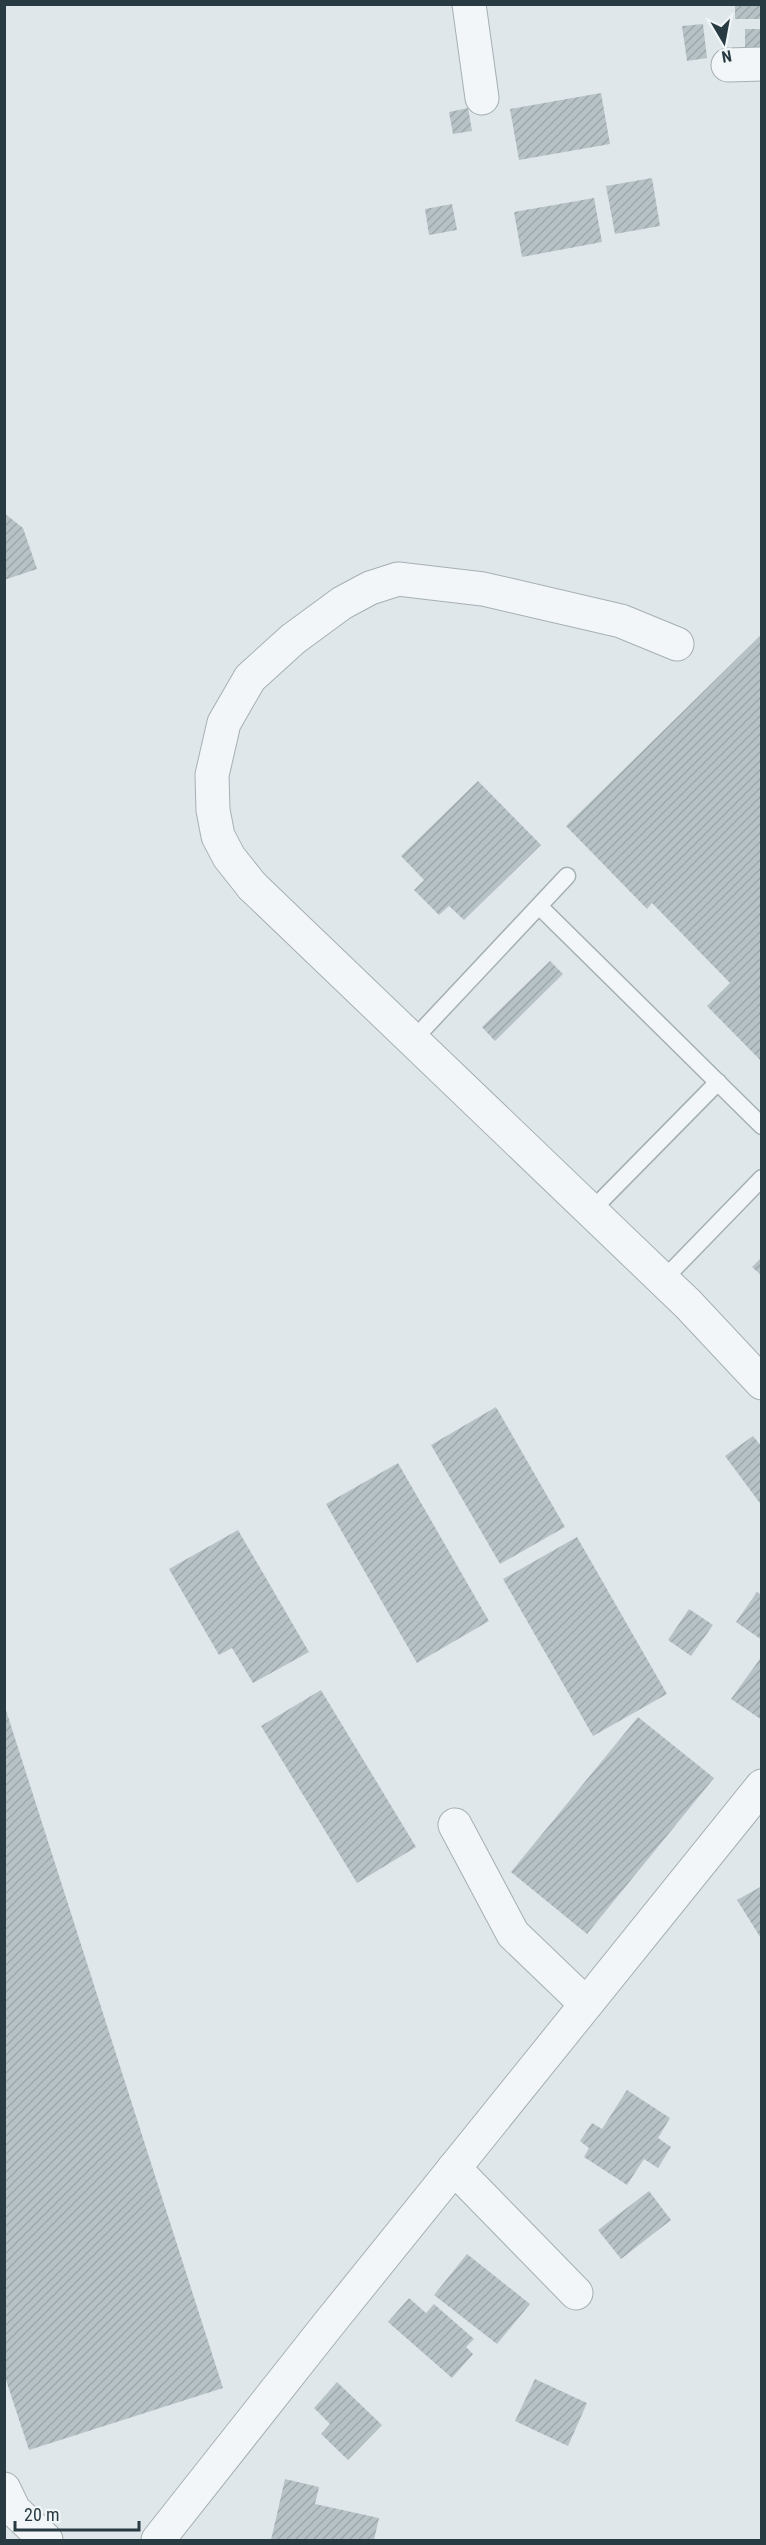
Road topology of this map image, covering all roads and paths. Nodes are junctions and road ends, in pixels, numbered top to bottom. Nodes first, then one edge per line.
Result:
1 (469, 4) edge
2 (762, 64) edge
3 (728, 65) dead end
4 (482, 98) dead end
5 (677, 644) dead end
6 (567, 876) dead end
7 (538, 906) junction
8 (414, 1039) junction
9 (718, 1082) junction
10 (762, 1126) edge
11 (762, 1178) edge
12 (591, 1211) junction
13 (663, 1280) junction
14 (762, 1383) edge
15 (762, 1786) edge
16 (455, 1825) dead end
17 (586, 2004) junction
18 (454, 2168) junction
19 (576, 2293) dead end
20 (4, 2489) edge
21 (46, 2541) edge
22 (159, 2541) edge

1 - 4 street
2 - 3 street
5 - 8 street
6 - 7 lane
7 - 8 lane
7 - 9 lane
8 - 12 street
9 - 10 lane
9 - 12 lane
11 - 13 lane
12 - 13 street
13 - 14 street
15 - 17 street
16 - 17 street
17 - 18 street
18 - 19 street
18 - 22 street
20 - 21 street

